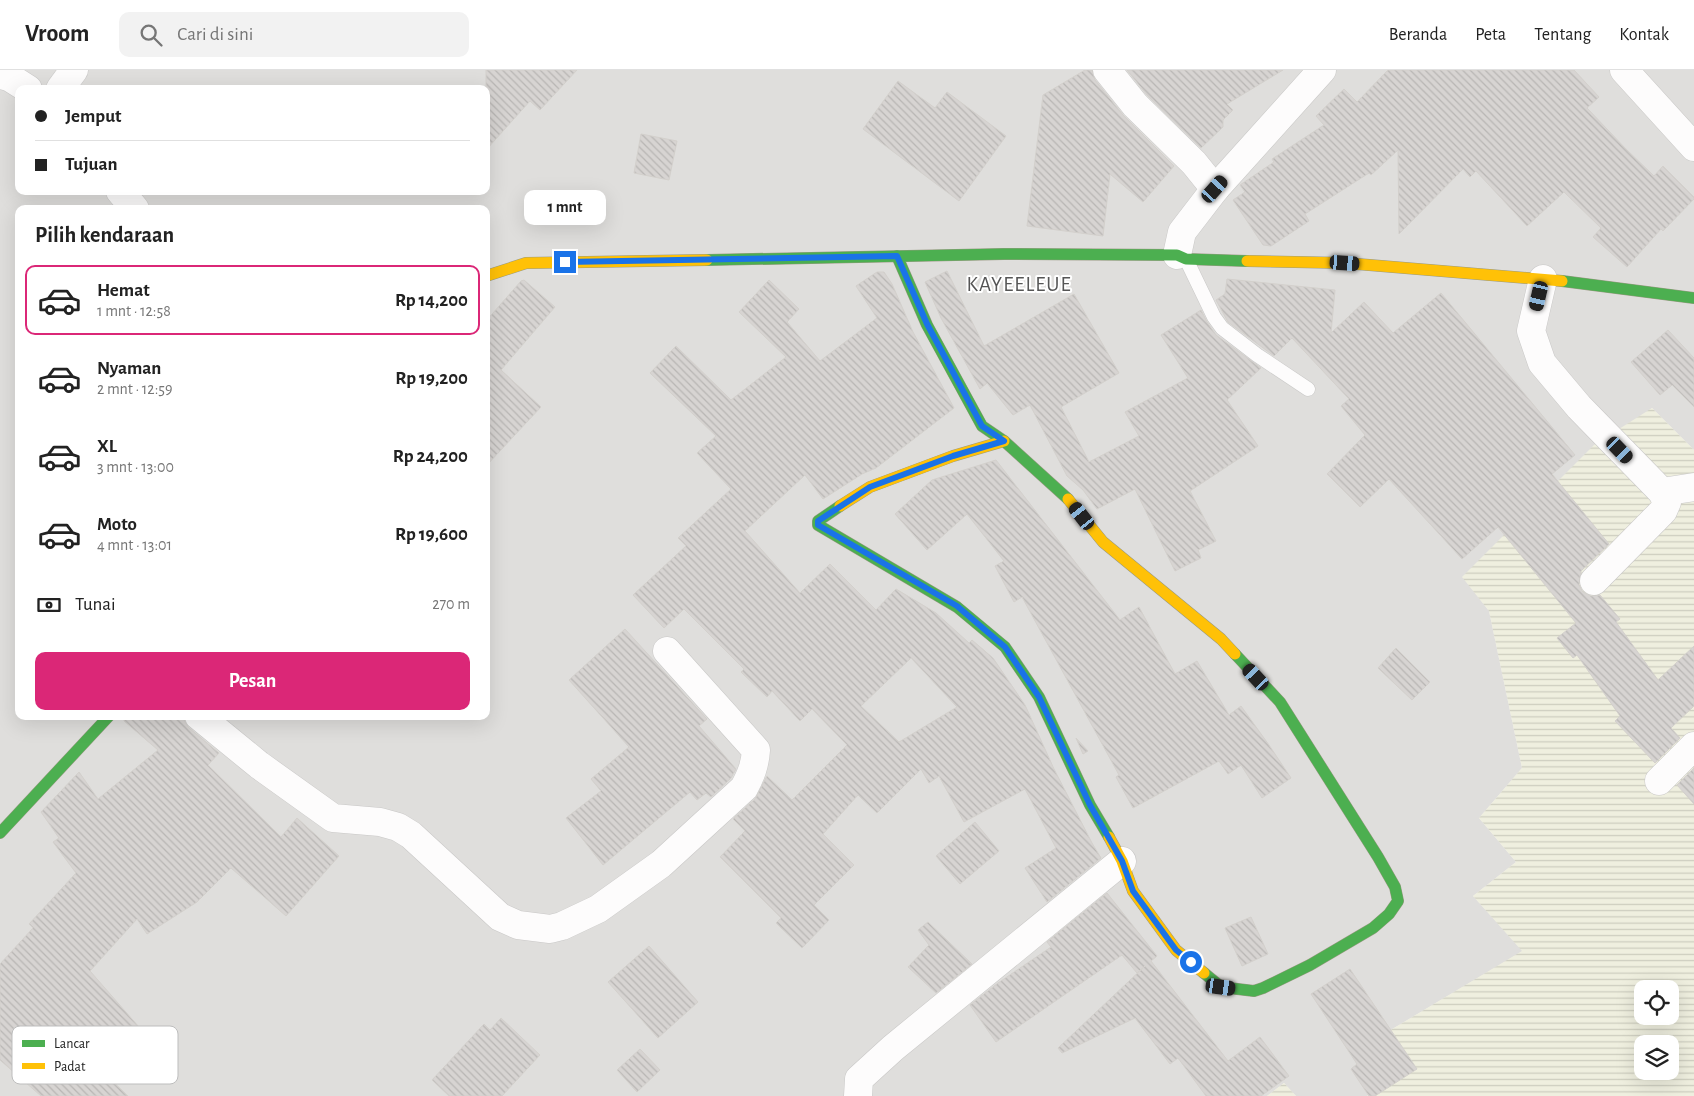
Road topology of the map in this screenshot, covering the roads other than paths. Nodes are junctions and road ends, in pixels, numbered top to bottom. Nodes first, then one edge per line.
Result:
1 (74, 70) edge
2 (1108, 70) edge
3 (1322, 70) edge
4 (1624, 70) edge
5 (0, 75) edge
6 (22, 85) edge
7 (63, 85) edge
8 (1694, 147) edge
9 (1215, 189) junction
10 (123, 195) edge
11 (132, 205) edge
12 (897, 256) junction
13 (1182, 257) junction
14 (490, 274) edge
15 (1543, 279) junction
16 (1694, 298) edge
17 (1308, 389) dead end
18 (1004, 441) junction
19 (1694, 486) edge
20 (1662, 492) junction
21 (1594, 581) dead end
22 (667, 651) dead end
23 (105, 720) edge
24 (204, 720) edge
25 (1694, 746) edge
26 (1659, 781) dead end
27 (0, 833) edge
28 (1122, 861) junction
29 (858, 1096) edge

1 - 7 street
2 - 9 street
3 - 9 street
4 - 8 street
5 - 6 street
9 - 13 street
10 - 11 street
12 - 13 street
12 - 14 street
12 - 18 street
13 - 15 street
13 - 17 lane
15 - 16 street
15 - 20 street
18 - 28 street
18 - 28 street
19 - 20 street
20 - 21 street
22 - 24 street
23 - 27 street
25 - 26 street
28 - 29 street

